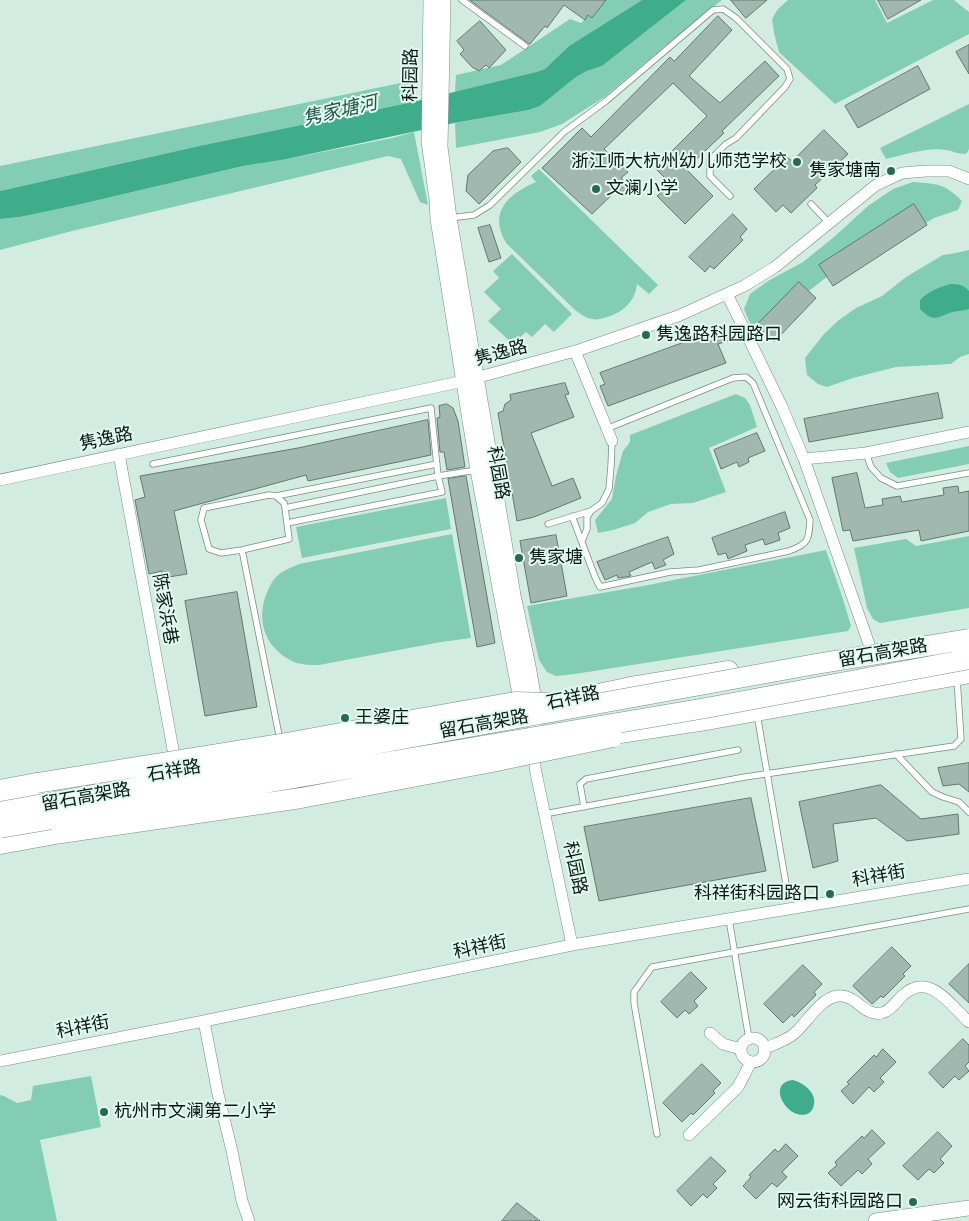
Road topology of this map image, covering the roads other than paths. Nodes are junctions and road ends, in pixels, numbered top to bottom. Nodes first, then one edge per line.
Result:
1 (431, 0) edge
2 (443, 0) edge
3 (462, 0) edge
4 (525, 46) dead end
5 (435, 90) junction
6 (969, 179) edge
7 (730, 196) dead end
8 (811, 204) dead end
9 (444, 219) junction
10 (829, 223) junction
11 (727, 294) junction
12 (575, 351) junction
13 (470, 379) junction
14 (606, 429) junction
15 (969, 432) edge
16 (612, 441) joint
17 (866, 453) junction
18 (119, 454) junction
19 (804, 460) junction
20 (153, 464) dead end
21 (437, 464) junction
22 (478, 470) junction
23 (969, 473) edge
24 (438, 476) junction
25 (0, 480) edge
26 (276, 496) junction
27 (285, 508) junction
28 (591, 511) junction
29 (572, 516) junction
30 (287, 523) junction
31 (548, 524) dead end
32 (582, 541) junction
33 (242, 550) junction
34 (969, 629) edge
35 (969, 639) edge
36 (870, 647) junction
37 (969, 659) edge
38 (965, 673) edge
39 (600, 704) junction
40 (528, 707) junction
41 (756, 712) junction
42 (535, 746) junction
43 (738, 750) dead end
44 (282, 752) junction
45 (896, 754) junction
46 (177, 771) junction
47 (768, 774) junction
48 (0, 790) edge
49 (0, 802) edge
50 (584, 807) junction
51 (0, 812) edge
52 (969, 812) edge
53 (544, 814) junction
54 (0, 828) edge
55 (0, 842) edge
56 (969, 878) edge
57 (787, 890) dead end
58 (969, 909) edge
59 (729, 919) junction
60 (572, 945) junction
61 (735, 952) junction
62 (204, 1021) junction
63 (969, 1022) edge
64 (710, 1033) dead end
65 (750, 1039) junction
66 (741, 1049) junction
67 (764, 1049) junction
68 (0, 1061) edge
69 (750, 1062) junction
70 (657, 1134) dead end
71 (689, 1135) dead end
72 (969, 1208) edge
73 (249, 1221) edge
74 (876, 1221) edge

1 - 5 street, 科园路
2 - 5 street, 科园路
3 - 4 lane
5 - 9 street, 科园路
6 - 10 street, 隽逸路
7 - 9 lane
8 - 10 lane
9 - 13 street, 科园路
10 - 11 street, 隽逸路
11 - 12 street, 隽逸路
11 - 19 street
12 - 13 street, 隽逸路
12 - 14 street
13 - 18 street, 隽逸路
13 - 22 street, 科园路
13 - 40 street, 科园路
14 - 16 street
14 - 32 lane
15 - 17 street
16 - 28 lane
17 - 19 street
17 - 23 lane
18 - 25 street, 隽逸路
18 - 46 street, 陈家浜巷
19 - 36 street
20 - 21 lane
21 - 24 lane
21 - 26 lane
22 - 24 lane
22 - 40 street, 科园路
24 - 27 lane
24 - 30 lane
26 - 27 lane
26 - 33 lane
27 - 30 lane
28 - 29 lane
28 - 32 lane
29 - 31 lane
29 - 32 lane
30 - 33 lane
33 - 44 lane
34 - 36 main road, 石祥路
35 - 39 highway, 留石高架路, bridge
36 - 40 main road, 石祥路
37 - 54 highway, 留石高架路, bridge
38 - 41 main road, 石祥路
38 - 45 lane
38 - 55 highway, bridge
39 - 48 highway, bridge
39 - 51 highway, 留石高架路, bridge
40 - 42 street, 科园路
40 - 44 main road, 石祥路
41 - 42 main road, 石祥路
41 - 47 lane
42 - 53 street, 科园路
42 - 55 main road, 石祥路
43 - 50 lane
44 - 46 main road, 石祥路
45 - 47 lane
45 - 52 lane
46 - 49 main road, 石祥路
47 - 50 lane
47 - 57 lane
50 - 53 lane
53 - 60 street, 科园路
56 - 59 street, 科祥街
58 - 61 lane
59 - 60 street, 科祥街
59 - 61 lane
60 - 62 street, 科祥街
61 - 65 lane
61 - 70 lane
62 - 68 street, 科祥街
62 - 73 street
63 - 67 street
64 - 66 street
65 - 66 street
65 - 67 street
66 - 69 street
67 - 69 street
69 - 71 street
72 - 74 street

